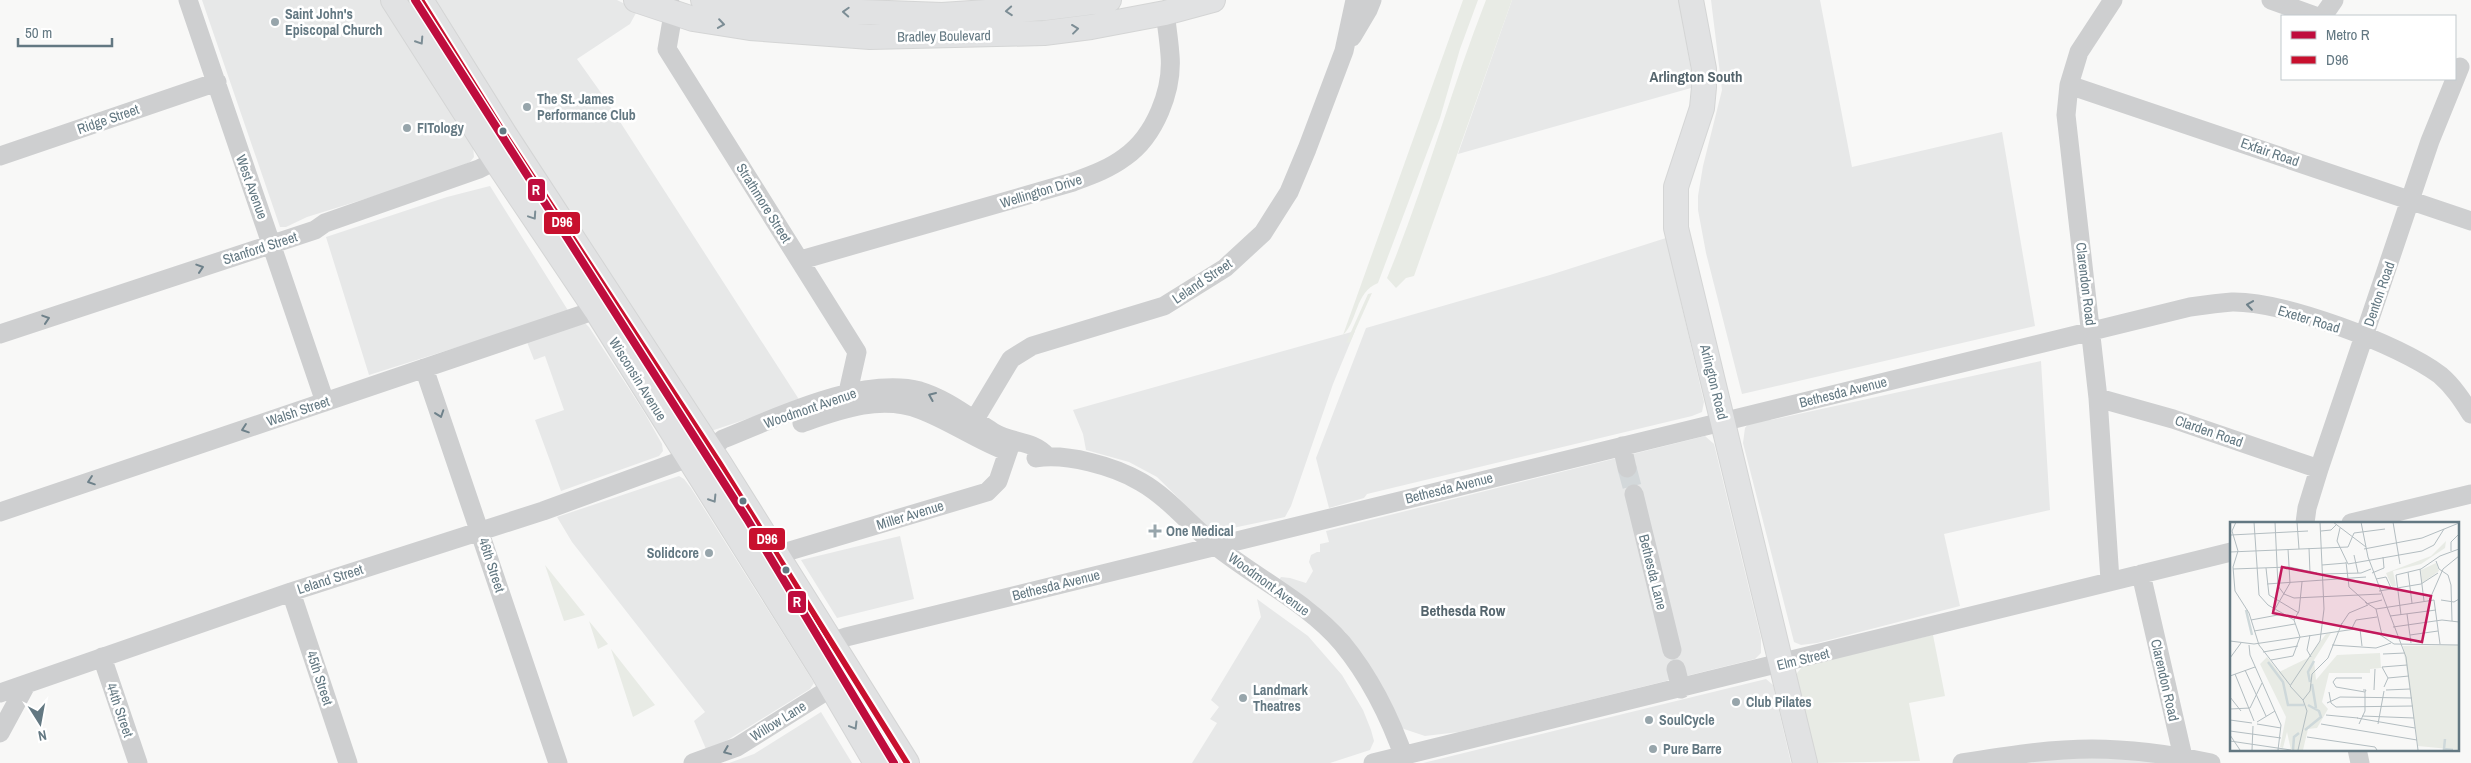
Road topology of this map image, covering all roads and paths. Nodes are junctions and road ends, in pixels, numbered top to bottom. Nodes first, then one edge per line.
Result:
1 (188, 0) edge
2 (394, 0) edge
3 (421, 0) edge
4 (636, 0) edge
5 (1109, 0) edge
6 (1213, 0) edge
7 (1355, 0) edge
8 (1372, 0) edge
9 (1691, 0) edge
10 (2113, 0) edge
11 (2271, 0) edge
12 (2334, 0) edge
13 (709, 1) edge
14 (1045, 4) edge
15 (671, 7) edge
16 (1165, 12) junction
17 (2312, 15) edge
18 (2324, 15) edge
19 (1044, 33) junction
20 (1344, 51) junction
21 (2462, 67) edge
22 (216, 82) junction
23 (2069, 85) junction
24 (0, 156) edge
25 (506, 156) junction
26 (2412, 200) junction
27 (2471, 221) edge
28 (272, 244) junction
29 (801, 260) junction
30 (596, 310) junction
31 (2092, 331) junction
32 (0, 334) edge
33 (2364, 336) junction
34 (424, 368) junction
35 (848, 392) junction
36 (866, 396) junction
37 (2098, 398) junction
38 (325, 402) junction
39 (2471, 414) edge
40 (975, 419) junction
41 (1724, 421) junction
42 (1010, 446) junction
43 (1622, 446) junction
44 (710, 449) junction
45 (688, 458) junction
46 (1627, 468) tunnel mouth
47 (2319, 469) junction
48 (1634, 494) tunnel mouth
49 (2471, 494) edge
50 (0, 512) edge
51 (2305, 522) edge
52 (2355, 522) edge
53 (480, 530) junction
54 (1216, 546) junction
55 (2230, 552) edge
56 (776, 554) junction
57 (2141, 574) junction
58 (2110, 580) junction
59 (291, 592) junction
60 (830, 641) junction
61 (808, 650) junction
62 (1672, 650) dead end
63 (102, 657) junction
64 (1782, 665) junction
65 (1676, 669) dead end
66 (26, 685) junction
67 (831, 688) junction
68 (1681, 689) junction
69 (862, 691) junction
70 (0, 693) edge
71 (0, 733) edge
72 (2357, 750) edge
73 (2183, 758) junction
74 (1405, 759) edge
75 (2008, 759) edge
76 (138, 763) edge
77 (348, 763) edge
78 (558, 763) edge
79 (693, 763) edge
80 (876, 763) edge
81 (907, 763) edge
82 (1373, 763) edge
83 (1805, 763) edge
84 (1962, 763) edge
85 (2211, 763) edge
86 (2360, 763) edge

1 - 22 street, West Avenue
2 -> 25 main road, Wisconsin Avenue
3 - 25 main road, Wisconsin Avenue
4 - 15 main road, Bradley Boulevard
5 - 14 main road, Bradley Boulevard
6 - 16 main road, Bradley Boulevard
7 - 20 street, Leland Street
8 - 20 street, Leland Street
9 - 41 main road, Arlington Road
10 - 23 street, Clarendon Road
11 - 17 street
12 - 18 street
14 -> 13 main road, Bradley Boulevard
13 - 15 main road, Bradley Boulevard
14 - 19 street
15 -> 19 main road, Bradley Boulevard
15 - 29 street, Strathmore Street
19 -> 16 main road, Bradley Boulevard
16 - 29 street, Wellington Drive
20 - 40 street, Leland Street
21 - 26 street, Denton Road
22 - 24 street, Ridge Street
22 - 28 street, West Avenue
23 - 26 street, Exfair Road
23 - 31 street, Clarendon Road
25 - 28 street, Stanford Street
25 -> 30 main road, Wisconsin Avenue
25 - 44 main road, Wisconsin Avenue
26 - 27 street, Exfair Road
26 - 33 street, Denton Road
32 -> 28 street, Stanford Street
28 - 38 street, West Avenue
29 - 35 street, Strathmore Street
30 - 34 street, Walsh Street
30 - 45 main road, Wisconsin Avenue
33 -> 31 street, Exeter Road
31 - 37 street, Clarendon Road
31 - 41 street, Bethesda Avenue
33 - 39 street, Exeter Road
33 - 47 street, Denton Road
34 - 38 street, Walsh Street
34 -> 53 street, 46th Street
35 - 36 street, Woodmont Avenue
35 - 44 street, Woodmont Avenue
40 -> 36 street, Woodmont Avenue
36 - 42 street, Woodmont Avenue
36 - 44 street, Woodmont Avenue
37 - 47 street, Clarden Road
37 - 58 street, Clarendon Road
38 -> 50 street, Walsh Street
40 - 42 street, Woodmont Avenue
41 - 43 street, Bethesda Avenue
41 - 64 main road, Arlington Road
42 - 54 street, Woodmont Avenue
42 - 56 street, Miller Avenue
43 - 46 street
43 - 54 street, Bethesda Avenue
44 - 45 street, Woodmont Avenue
44 - 56 main road, Wisconsin Avenue
45 - 53 street, Leland Street
45 -> 61 main road, Wisconsin Avenue
47 - 51 street, Denton Road
48 - 62 street, Bethesda Lane
49 - 52 street
53 - 59 street, Leland Street
53 - 78 street, 46th Street
54 - 60 street, Bethesda Avenue
54 - 74 street, Woodmont Avenue
55 - 57 street, Elm Street
56 - 60 main road, Wisconsin Avenue
57 - 58 street, Elm Street
57 - 73 street, Clarendon Road
58 - 64 street, Elm Street
59 - 63 street, Leland Street
59 - 77 street, 45th Street
60 - 61 street, Bethesda Avenue
60 - 69 main road, Wisconsin Avenue
61 - 67 main road, Wisconsin Avenue
63 - 66 street, Leland Street
63 - 76 street, 44th Street
64 - 68 street, Elm Street
64 - 83 main road, Arlington Road
65 - 68 street
66 - 70 street, Leland Street
66 - 71 street
67 - 69 street
67 -> 79 street, Willow Lane
67 -> 80 main road, Wisconsin Avenue
68 - 74 street, Elm Street
69 - 81 main road, Wisconsin Avenue
72 - 86 street
73 - 75 street
73 - 85 street
74 - 82 street, Elm Street
75 - 84 street

